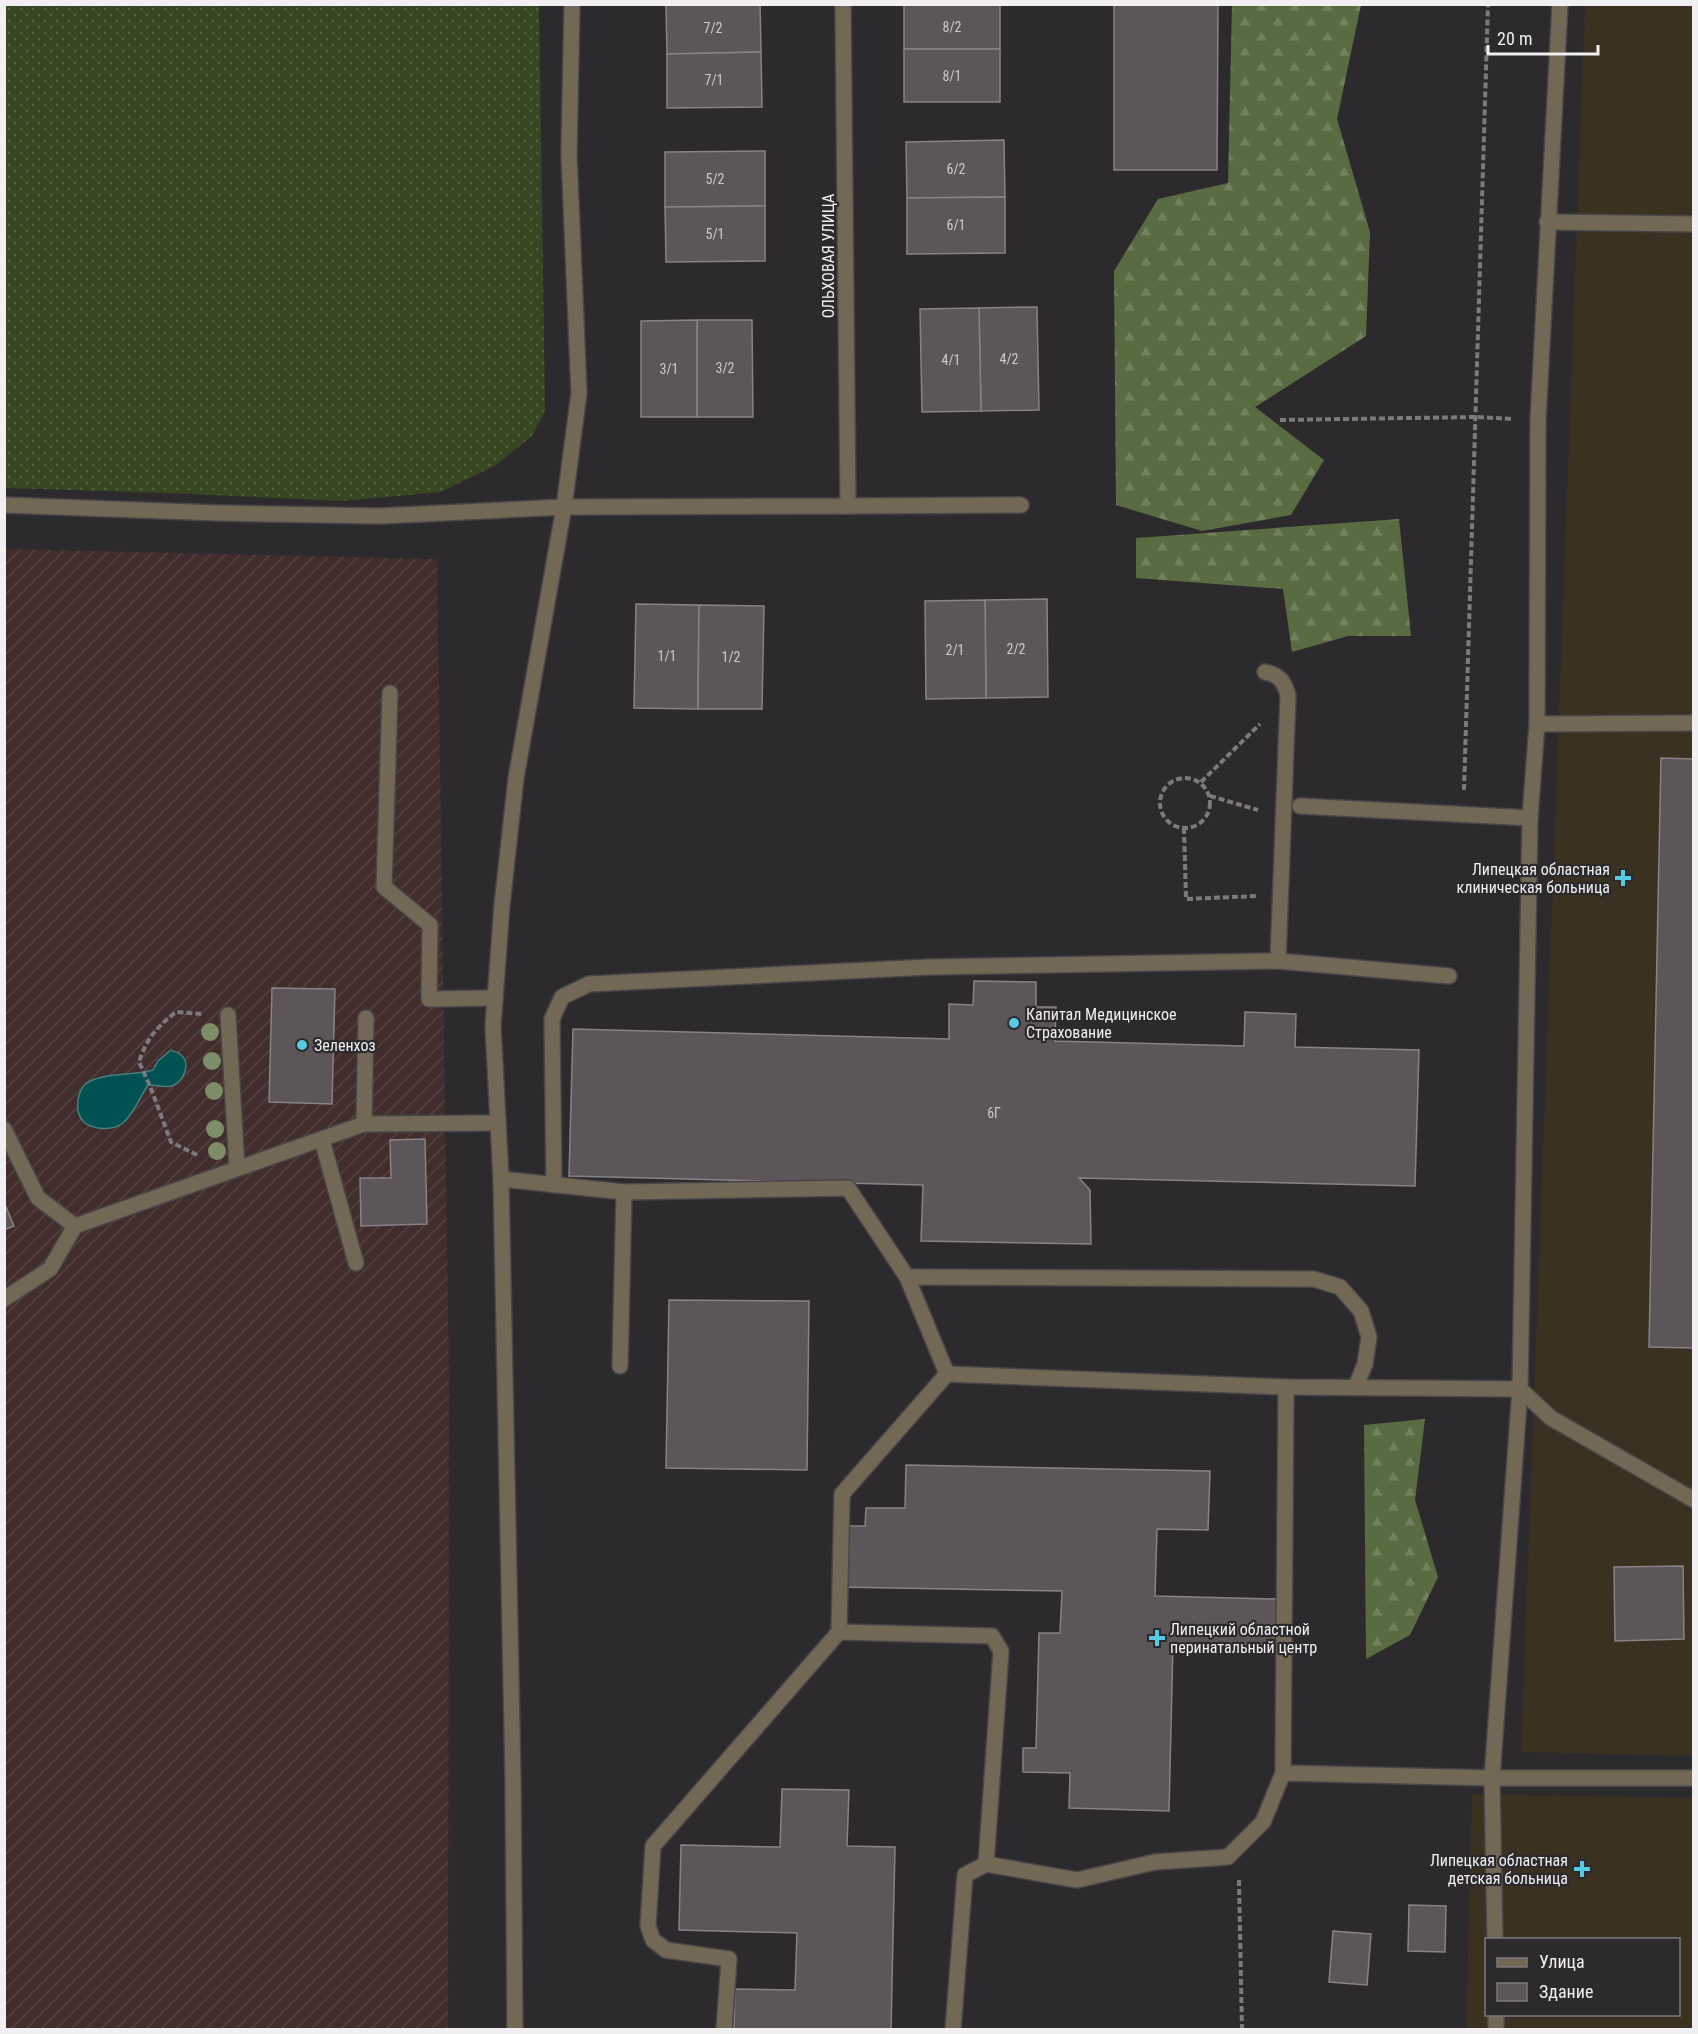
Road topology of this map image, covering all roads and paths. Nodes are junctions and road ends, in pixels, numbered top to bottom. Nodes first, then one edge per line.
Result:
1 (572, 4) edge
2 (843, 4) edge
3 (1488, 4) edge
4 (1560, 4) edge
5 (1547, 222) junction
6 (1694, 224) edge
7 (1476, 417) junction
8 (1280, 420) dead end
9 (1538, 420) junction
10 (4, 505) edge
11 (1021, 505) dead end
12 (848, 506) junction
13 (564, 507) junction
14 (1265, 672) dead end
15 (390, 693) dead end
16 (1266, 718) dead end
17 (1694, 723) edge
18 (1537, 724) junction
19 (1201, 783) junction
20 (1210, 796) junction
21 (1300, 806) dead end
22 (1262, 811) dead end
23 (1463, 815) junction
24 (1530, 818) junction
25 (1184, 828) junction
26 (1280, 896) junction
27 (1278, 961) junction
28 (1449, 976) dead end
29 (495, 998) junction
30 (228, 1015) joint
31 (366, 1018) dead end
32 (498, 1123) junction
33 (364, 1124) junction
34 (4, 1129) edge
35 (322, 1140) junction
36 (237, 1168) junction
37 (501, 1179) junction
38 (554, 1185) junction
39 (624, 1192) junction
40 (75, 1227) junction
41 (356, 1263) dead end
42 (907, 1277) junction
43 (4, 1299) edge
44 (620, 1366) dead end
45 (947, 1374) junction
46 (1286, 1386) junction
47 (1356, 1386) junction
48 (1520, 1389) junction
49 (1694, 1500) edge
50 (839, 1632) junction
51 (1282, 1773) junction
52 (1492, 1778) junction
53 (1694, 1778) edge
54 (1238, 1847) junction
55 (986, 1864) junction
56 (1494, 1938) edge
57 (515, 2030) edge
58 (724, 2030) edge
59 (953, 2030) edge
60 (1242, 2030) edge

1 - 13 street
2 - 12 street, ОЛЬХОВАЯ УЛИЦА
3 - 7 path
4 - 5 street
5 - 6 street
5 - 9 street
7 - 8 path
7 - 9 path
7 - 23 path
9 - 18 street
10 - 13 street
11 - 12 street
12 - 13 street
13 - 29 street
14 - 26 street
15 - 29 street
16 - 19 path
17 - 18 street
18 - 24 street
19 - 20 path
19 - 25 path
20 - 22 path
20 - 25 path
21 - 23 street
23 - 24 street
24 - 48 street
25 - 26 path
26 - 27 street
27 - 28 street
27 - 38 street
29 - 32 street
30 - 36 street
30 - 36 path
31 - 33 street
32 - 33 street
32 - 37 street
33 - 35 street
34 - 40 street
35 - 36 street
35 - 41 street
36 - 40 street
37 - 38 street
37 - 57 street
38 - 39 street
39 - 42 street
39 - 44 street
40 - 43 street
42 - 45 street
42 - 47 street
45 - 46 street
45 - 50 street
46 - 47 street
46 - 51 street
47 - 48 street
48 - 49 street
48 - 52 street
50 - 55 street
50 - 58 street
51 - 52 street
51 - 54 street
52 - 53 street
52 - 56 street
54 - 55 street
54 - 60 path
55 - 59 street

